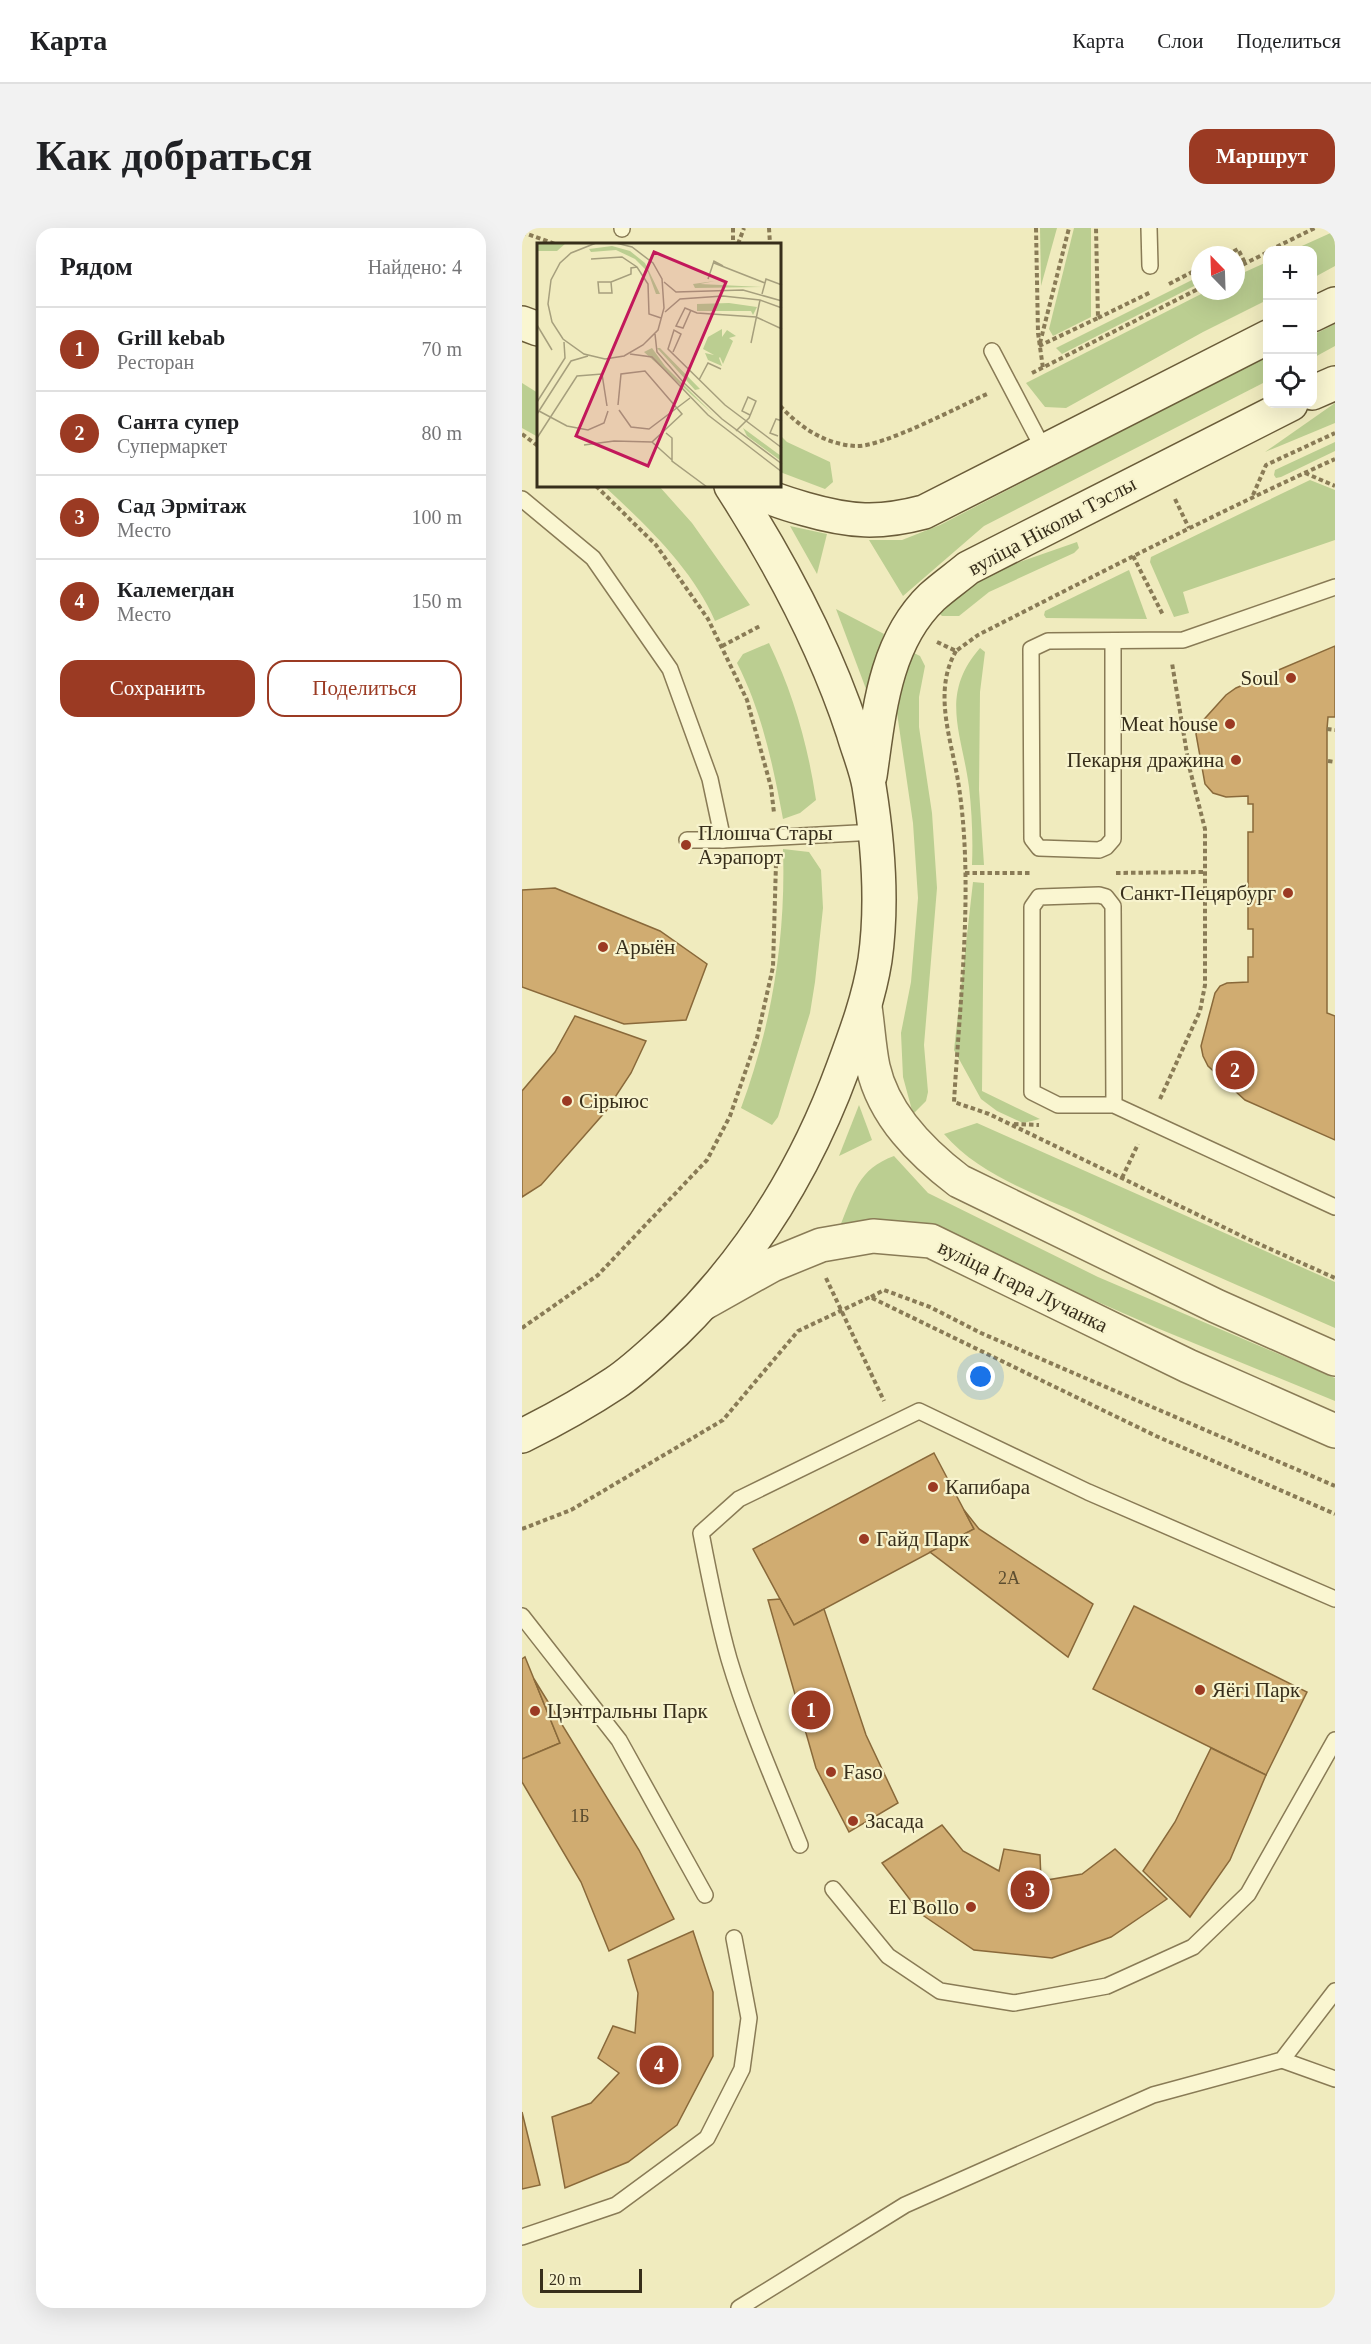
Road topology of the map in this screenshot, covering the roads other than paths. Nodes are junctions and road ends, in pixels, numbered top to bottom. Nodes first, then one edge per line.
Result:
1 (1149, 228) edge
2 (1150, 266) dead end
3 (1335, 304) edge
4 (1317, 313) edge
5 (522, 323) edge
6 (537, 329) edge
7 (1263, 340) edge
8 (992, 351) dead end
9 (1335, 382) edge
10 (1317, 391) edge
11 (1283, 408) edge
12 (1045, 452) junction
13 (732, 488) edge
14 (752, 488) edge
15 (522, 499) edge
16 (1335, 587) edge
17 (1113, 640) junction
18 (869, 784) junction
19 (876, 832) junction
20 (687, 840) dead end
21 (723, 840) junction
22 (865, 1007) junction
23 (1114, 1105) junction
24 (1335, 1207) edge
25 (704, 1303) junction
26 (1335, 1359) edge
27 (1335, 1431) edge
28 (522, 1436) edge
29 (1335, 1599) edge
30 (522, 1616) edge
31 (1335, 1740) edge
32 (800, 1845) dead end
33 (833, 1889) dead end
34 (705, 1895) dead end
35 (734, 1938) dead end
36 (1335, 1991) edge
37 (1282, 2060) junction
38 (1335, 2079) edge
39 (522, 2237) edge
40 (739, 2308) edge

1 - 2 lane
3 - 4 main road
5 - 6 main road
7 - 12 main road
8 - 12 lane
9 - 10 main road
11 - 18 main road, вуліца Ніколы Тэслы
12 - 14 main road
13 - 18 main road
15 - 21 lane
16 - 17 lane
17 - 17 lane
18 - 19 main road
19 - 21 lane
19 - 22 main road
20 - 21 lane
22 - 25 main road
22 - 26 main road
23 - 23 lane
23 - 24 lane
25 - 27 main road, вуліца Ігара Лучанка
25 - 28 main road
29 - 32 lane
30 - 34 lane
31 - 33 lane
35 - 39 lane
36 - 37 lane
37 - 38 lane
37 - 40 lane

